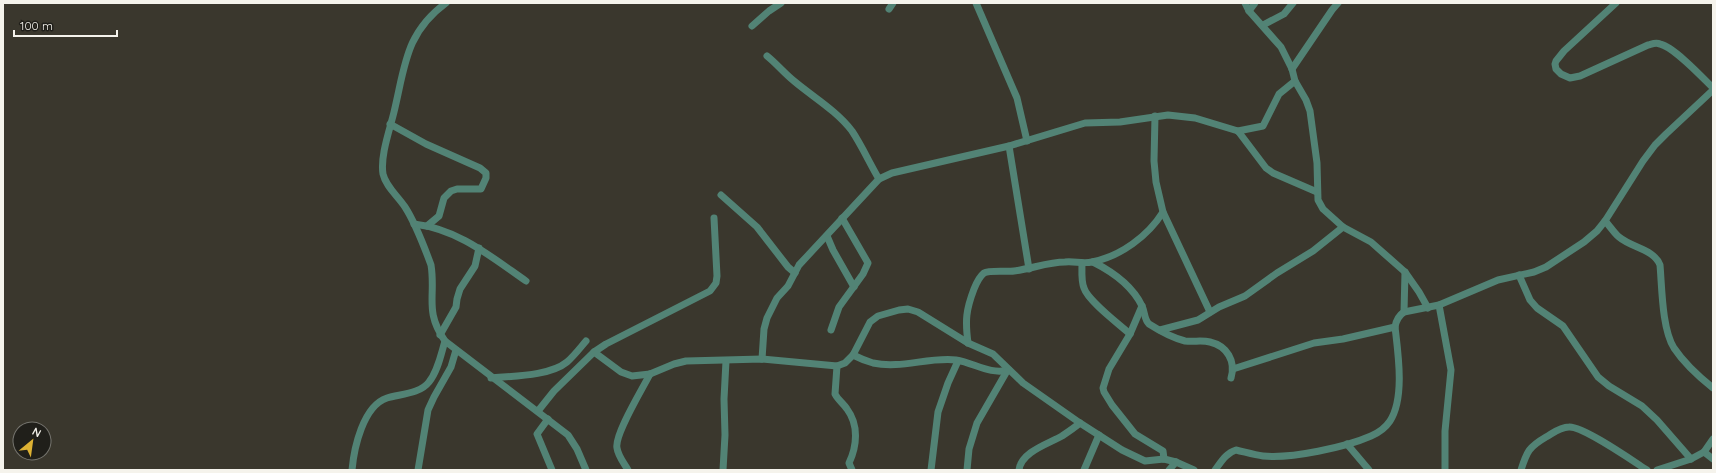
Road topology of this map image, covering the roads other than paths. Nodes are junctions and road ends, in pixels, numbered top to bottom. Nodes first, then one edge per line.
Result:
1 (446, 3) edge
2 (781, 3) edge
3 (976, 3) edge
4 (1245, 3) edge
5 (1255, 3) edge
6 (1293, 3) edge
7 (1338, 3) edge
8 (1616, 3) edge
9 (1249, 11) junction
10 (1263, 25) junction
11 (752, 26) dead end
12 (767, 56) dead end
13 (1292, 69) junction
14 (1295, 81) junction
15 (1713, 89) edge
16 (1155, 116) junction
17 (390, 124) junction
18 (1238, 131) junction
19 (1028, 141) junction
20 (1009, 146) junction
21 (880, 179) junction
22 (1317, 192) junction
23 (721, 195) dead end
24 (1163, 212) junction
25 (714, 218) dead end
26 (842, 218) junction
27 (1605, 221) junction
28 (414, 224) junction
29 (427, 226) junction
30 (1343, 227) junction
31 (827, 236) junction
32 (479, 248) junction
33 (1093, 262) junction
34 (1082, 263) junction
35 (1029, 269) junction
36 (1405, 272) junction
37 (795, 273) junction
38 (1519, 275) junction
39 (526, 281) dead end
40 (854, 287) junction
41 (1439, 305) junction
42 (1142, 306) junction
43 (1428, 308) junction
44 (1210, 312) junction
45 (1404, 312) junction
46 (1395, 327) junction
47 (831, 330) dead end
48 (1160, 330) junction
49 (1130, 334) junction
50 (442, 338) junction
51 (586, 341) dead end
52 (968, 342) junction
53 (456, 350) junction
54 (594, 352) junction
55 (853, 355) junction
56 (762, 359) junction
57 (726, 361) junction
58 (958, 361) junction
59 (838, 366) junction
60 (1233, 369) junction
61 (1008, 371) junction
62 (650, 374) junction
63 (491, 378) junction
64 (1231, 378) dead end
65 (1713, 388) edge
66 (538, 411) junction
67 (548, 419) junction
68 (1080, 423) junction
69 (1099, 435) junction
70 (1713, 439) edge
71 (1346, 444) junction
72 (1704, 452) junction
73 (1691, 459) junction
74 (1713, 459) edge
75 (1164, 460) junction
76 (1176, 462) junction
77 (1366, 469) edge
78 (352, 470) edge
79 (418, 470) edge
80 (552, 470) edge
81 (586, 470) edge
82 (628, 470) edge
83 (723, 470) edge
84 (852, 470) edge
85 (931, 470) edge
86 (967, 470) edge
87 (1019, 470) edge
88 (1084, 470) edge
89 (1169, 470) edge
90 (1194, 470) edge
91 (1215, 470) edge
92 (1445, 470) edge
93 (1521, 470) edge
94 (1647, 470) edge
95 (1657, 470) edge

1 - 17 street
2 - 11 street
3 - 19 street
4 - 9 street
5 - 9 street
6 - 10 street
7 - 13 street
8 - 15 street
9 - 10 street
10 - 13 street
12 - 21 street
13 - 14 street
14 - 18 street
14 - 22 street
15 - 27 street
16 - 18 street
16 - 19 street
16 - 24 street
17 - 28 street
17 - 29 street
18 - 22 street
19 - 20 street
20 - 21 street
20 - 35 street
21 - 26 street
22 - 30 street
23 - 37 street
24 - 33 street
24 - 44 street
25 - 54 street
26 - 31 street
26 - 40 street
27 - 38 street
27 - 65 street
28 - 29 street
28 - 50 street
29 - 32 street
30 - 36 street
30 - 44 street
31 - 37 street
31 - 40 street
32 - 39 street
32 - 50 street
33 - 34 street
33 - 42 street
34 - 35 street
34 - 49 street
35 - 52 street
36 - 43 street
36 - 45 street
37 - 56 street
38 - 41 street
38 - 73 street
40 - 47 street
41 - 43 street
41 - 92 street
42 - 48 street
42 - 49 street
43 - 45 street
44 - 48 street
45 - 46 street
46 - 60 street
46 - 71 street
48 - 60 street
49 - 75 street
50 - 53 street
50 - 78 street
51 - 63 street
52 - 55 street
52 - 61 street
53 - 63 street
53 - 79 street
54 - 62 street
54 - 66 street
55 - 58 street
55 - 59 street
56 - 57 street
56 - 59 street
57 - 62 street
57 - 83 street
58 - 61 street
58 - 85 street
59 - 84 street
60 - 64 street
61 - 68 street
61 - 86 street
62 - 82 street
63 - 66 street
66 - 67 street
67 - 80 street
67 - 81 street
68 - 69 street
68 - 87 street
69 - 75 street
69 - 88 street
70 - 72 street
71 - 77 street
71 - 91 street
72 - 73 street
72 - 74 street
73 - 95 street
75 - 76 street
76 - 89 street
76 - 90 street
93 - 94 street

